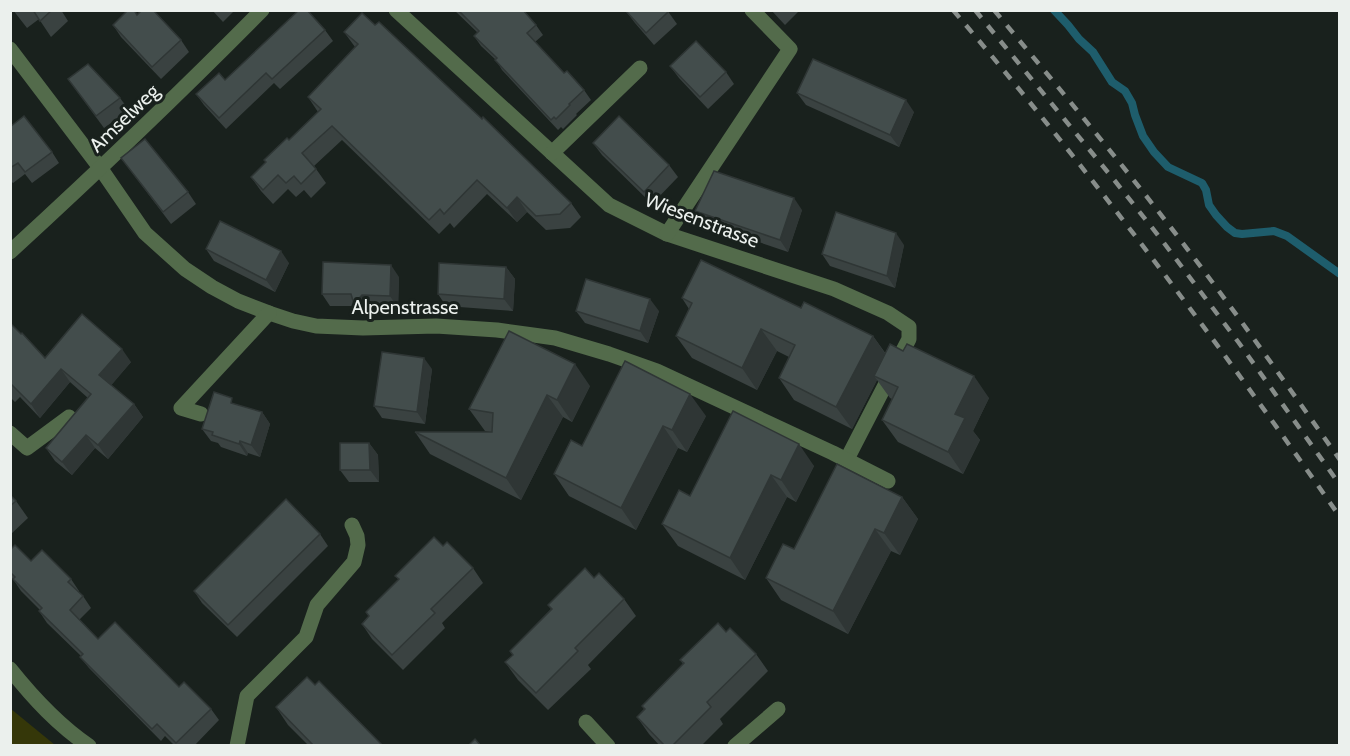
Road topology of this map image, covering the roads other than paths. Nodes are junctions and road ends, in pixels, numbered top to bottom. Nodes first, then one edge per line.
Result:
1 (262, 10) edge
2 (396, 10) edge
3 (752, 10) edge
4 (10, 49) edge
5 (640, 68) dead end
6 (552, 153) junction
7 (101, 169) junction
8 (667, 234) junction
9 (10, 252) edge
10 (269, 314) junction
11 (201, 414) dead end
12 (69, 417) edge
13 (10, 433) edge
14 (847, 459) junction
15 (888, 481) dead end
16 (352, 525) dead end
17 (10, 669) edge
18 (778, 709) dead end
19 (585, 722) dead end
20 (89, 746) edge
21 (237, 746) edge
22 (608, 746) edge
23 (735, 746) edge

1 - 7 street, Amselweg
2 - 6 street, Wiesenstrasse
3 - 8 street
4 - 7 street, Alpenstrasse
5 - 6 street
6 - 8 street, Wiesenstrasse
7 - 9 street, Amselweg
7 - 10 street, Alpenstrasse
8 - 14 street, Wiesenstrasse
10 - 11 street
10 - 14 street, Alpenstrasse
12 - 13 street
14 - 15 street, Alpenstrasse
16 - 21 street
17 - 20 street
18 - 23 street
19 - 22 street

